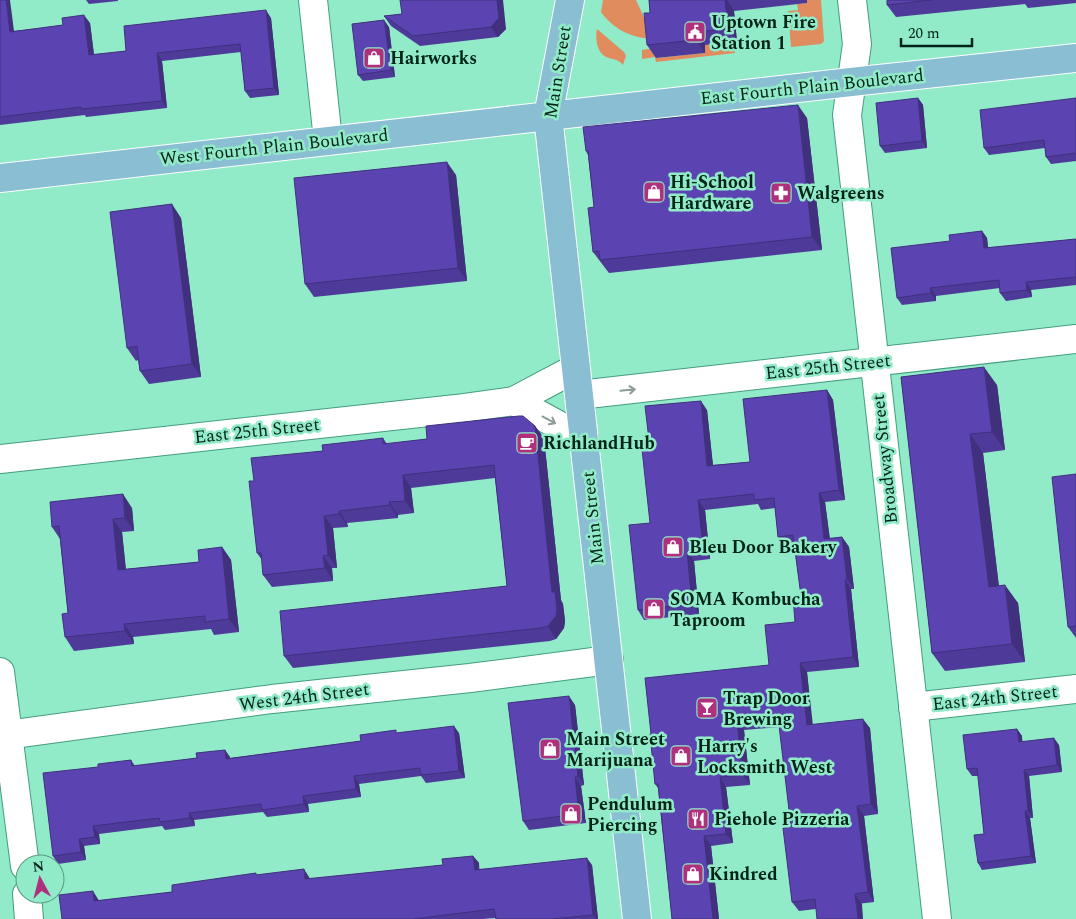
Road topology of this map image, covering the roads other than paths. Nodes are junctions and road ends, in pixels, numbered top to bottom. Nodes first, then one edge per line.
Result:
1 (313, 0) edge
2 (570, 0) edge
3 (852, 0) edge
4 (1076, 58) edge
5 (851, 82) junction
6 (548, 116) junction
7 (328, 140) junction
8 (0, 178) edge
9 (1076, 340) edge
10 (874, 362) junction
11 (576, 368) junction
12 (579, 395) junction
13 (514, 401) junction
14 (584, 439) junction
15 (0, 460) edge
16 (609, 660) junction
17 (0, 672) edge
18 (1076, 690) edge
19 (913, 707) junction
20 (4, 736) edge
21 (23, 854) edge
22 (28, 904) edge
23 (29, 919) edge
24 (637, 919) edge
25 (937, 919) edge

1 - 7 street
2 - 6 main road, Main Street
3 - 5 street, Broadway Street
4 - 5 main road, East Fourth Plain Boulevard
5 - 6 main road, East Fourth Plain Boulevard
5 - 10 street, Broadway Street
6 - 7 main road, West Fourth Plain Boulevard
6 - 11 main road, Main Street
7 - 8 main road, West Fourth Plain Boulevard
9 - 10 street, East 25th Street
12 -> 10 street, East 25th Street
10 - 19 street, Broadway Street
11 - 12 main road, Main Street
11 - 13 street, East 25th Street
12 - 14 main road, Main Street
13 -> 14 street
13 - 15 street, East 25th Street
14 - 16 main road, Main Street
16 - 20 street, West 24th Street
16 - 24 main road, Main Street
17 - 20 street
18 - 19 street, East 24th Street
19 - 25 street, Broadway Street
20 - 21 street
22 - 23 street

